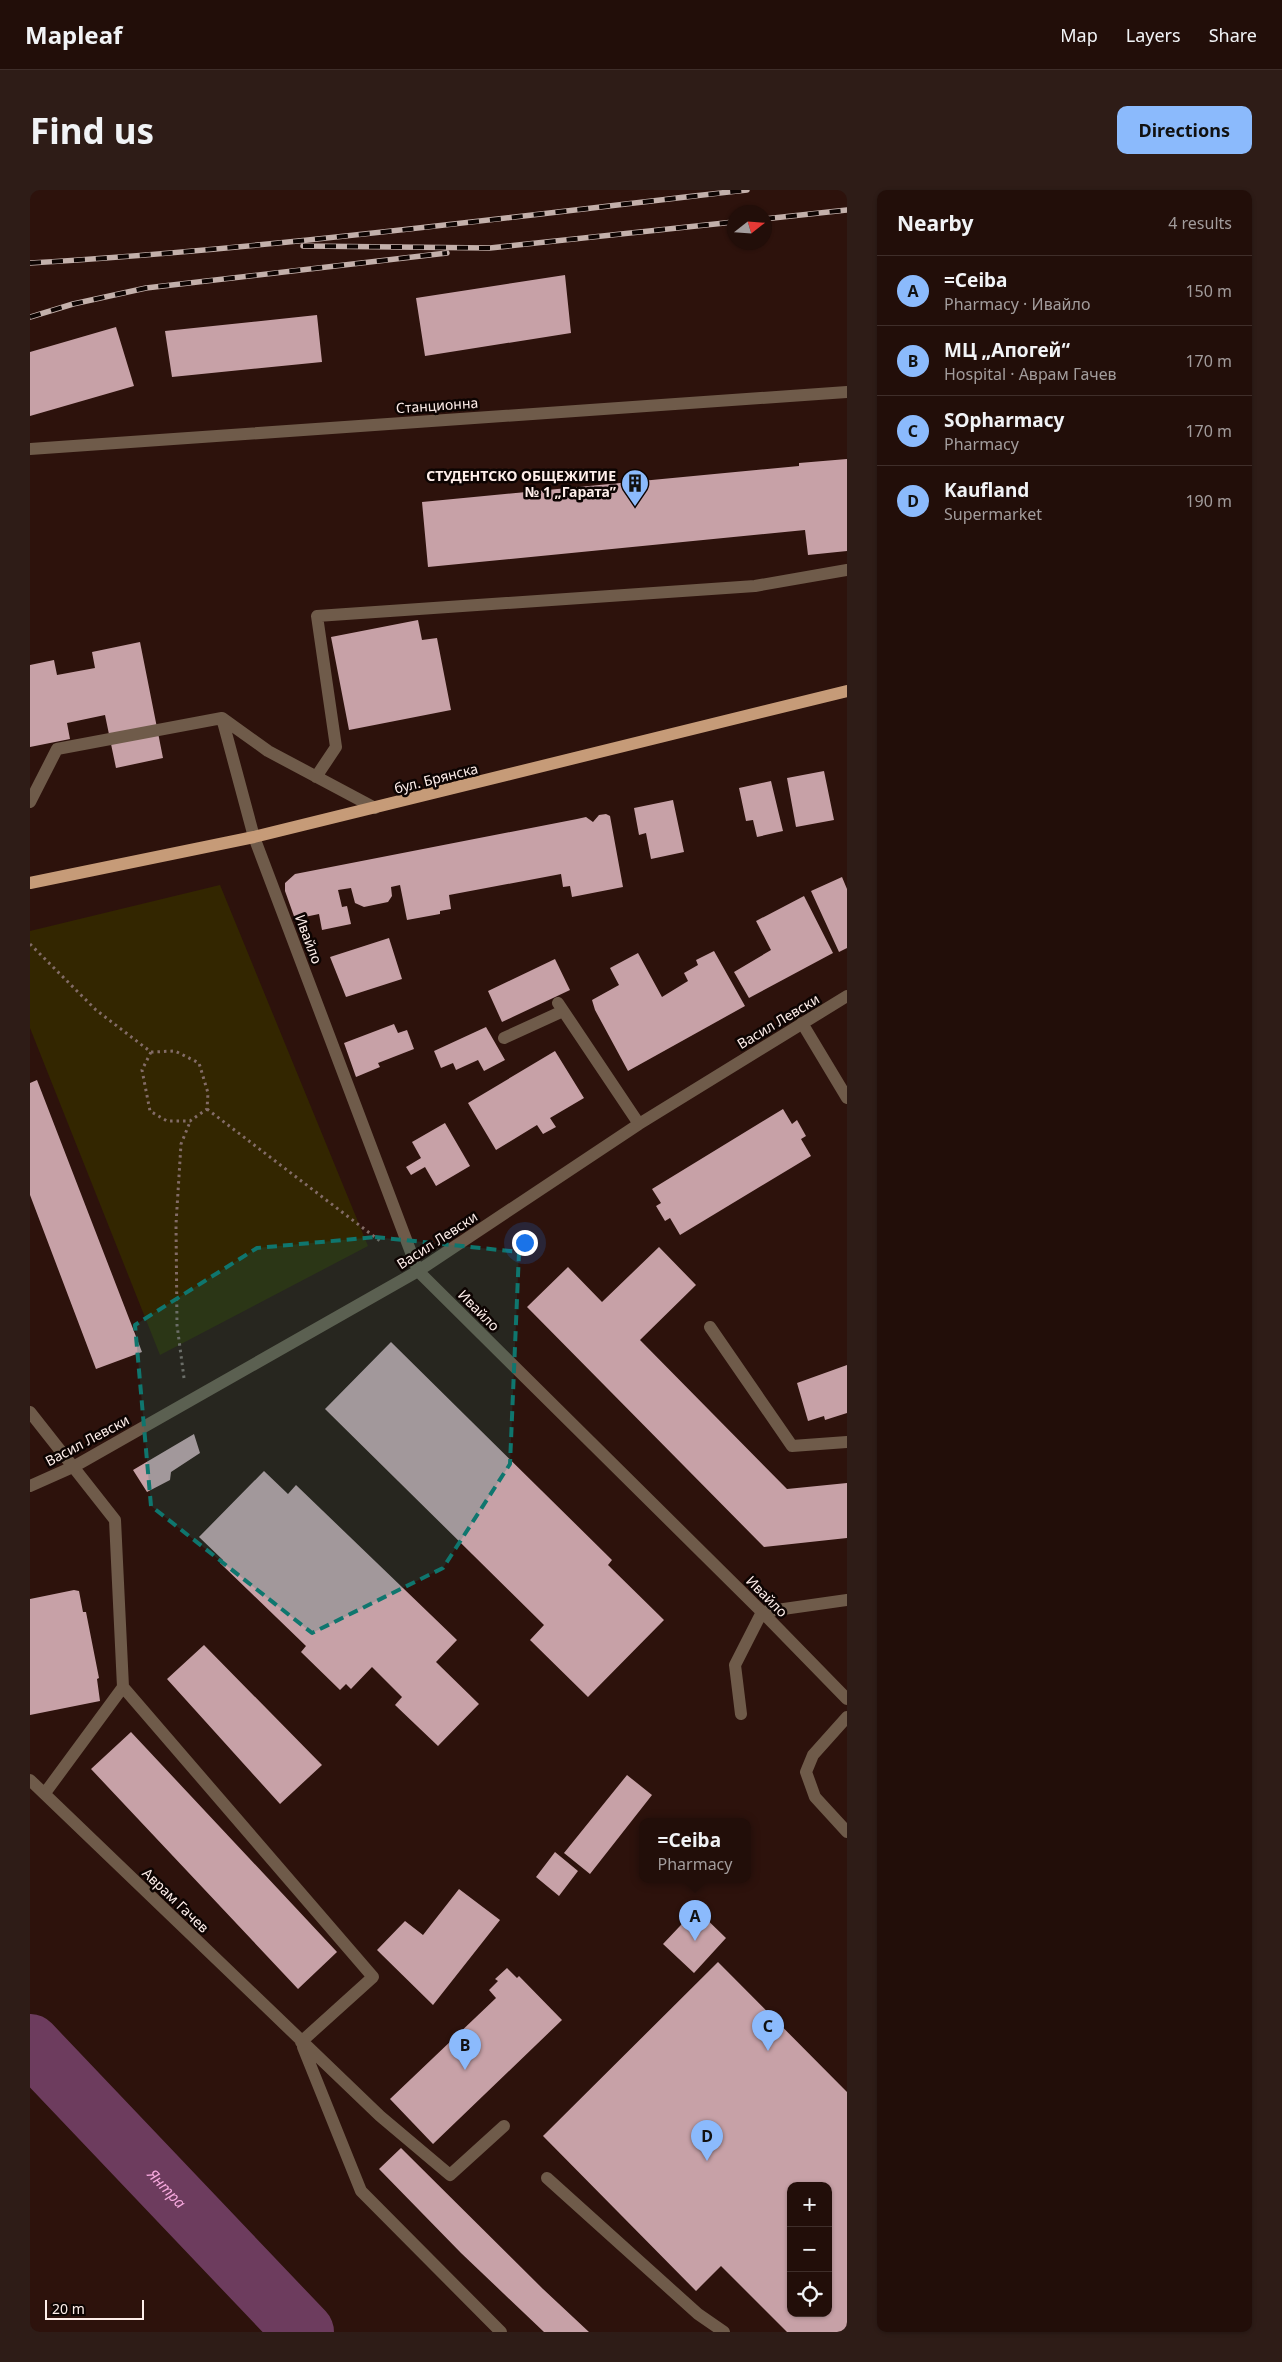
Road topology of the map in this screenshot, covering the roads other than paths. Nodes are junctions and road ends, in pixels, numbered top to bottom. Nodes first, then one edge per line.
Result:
1 (847, 392) edge
2 (30, 449) edge
3 (847, 570) edge
4 (847, 691) edge
5 (222, 718) junction
6 (316, 777) junction
7 (30, 802) edge
8 (375, 808) junction
9 (254, 837) junction
10 (30, 883) edge
11 (847, 996) edge
12 (802, 1023) junction
13 (504, 1038) dead end
14 (847, 1098) edge
15 (639, 1124) junction
16 (418, 1271) junction
17 (710, 1327) dead end
18 (30, 1412) edge
19 (847, 1442) edge
20 (75, 1466) junction
21 (30, 1486) edge
22 (847, 1600) edge
23 (762, 1612) junction
24 (123, 1687) junction
25 (847, 1699) edge
26 (741, 1714) dead end
27 (847, 1717) edge
28 (30, 1780) edge
29 (44, 1793) junction
30 (847, 1832) edge
31 (301, 2042) junction
32 (504, 2126) dead end
33 (547, 2178) dead end
34 (501, 2332) edge
35 (724, 2332) edge

1 - 2 street, Станционна
3 - 6 street
4 - 8 main road, бул. Брянска
5 - 6 street
5 - 7 street
5 - 9 street, Ивайло
6 - 8 street
8 - 9 main road, бул. Брянска
9 - 10 main road, бул. Брянска
9 - 16 street, Ивайло
11 - 12 street, Васил Левски
12 - 14 street
12 - 15 street, Васил Левски
13 - 15 street
15 - 16 street, Васил Левски
16 - 20 street, Васил Левски
16 - 23 street, Ивайло
17 - 19 street
18 - 20 street
20 - 21 street, Васил Левски
20 - 24 street
22 - 23 street
23 - 25 street, Ивайло
23 - 26 street
24 - 29 street
24 - 31 street
27 - 30 street
28 - 29 street, Аврам Гачев
29 - 31 street, Аврам Гачев
31 - 32 street, Аврам Гачев
31 - 34 street
33 - 35 street

